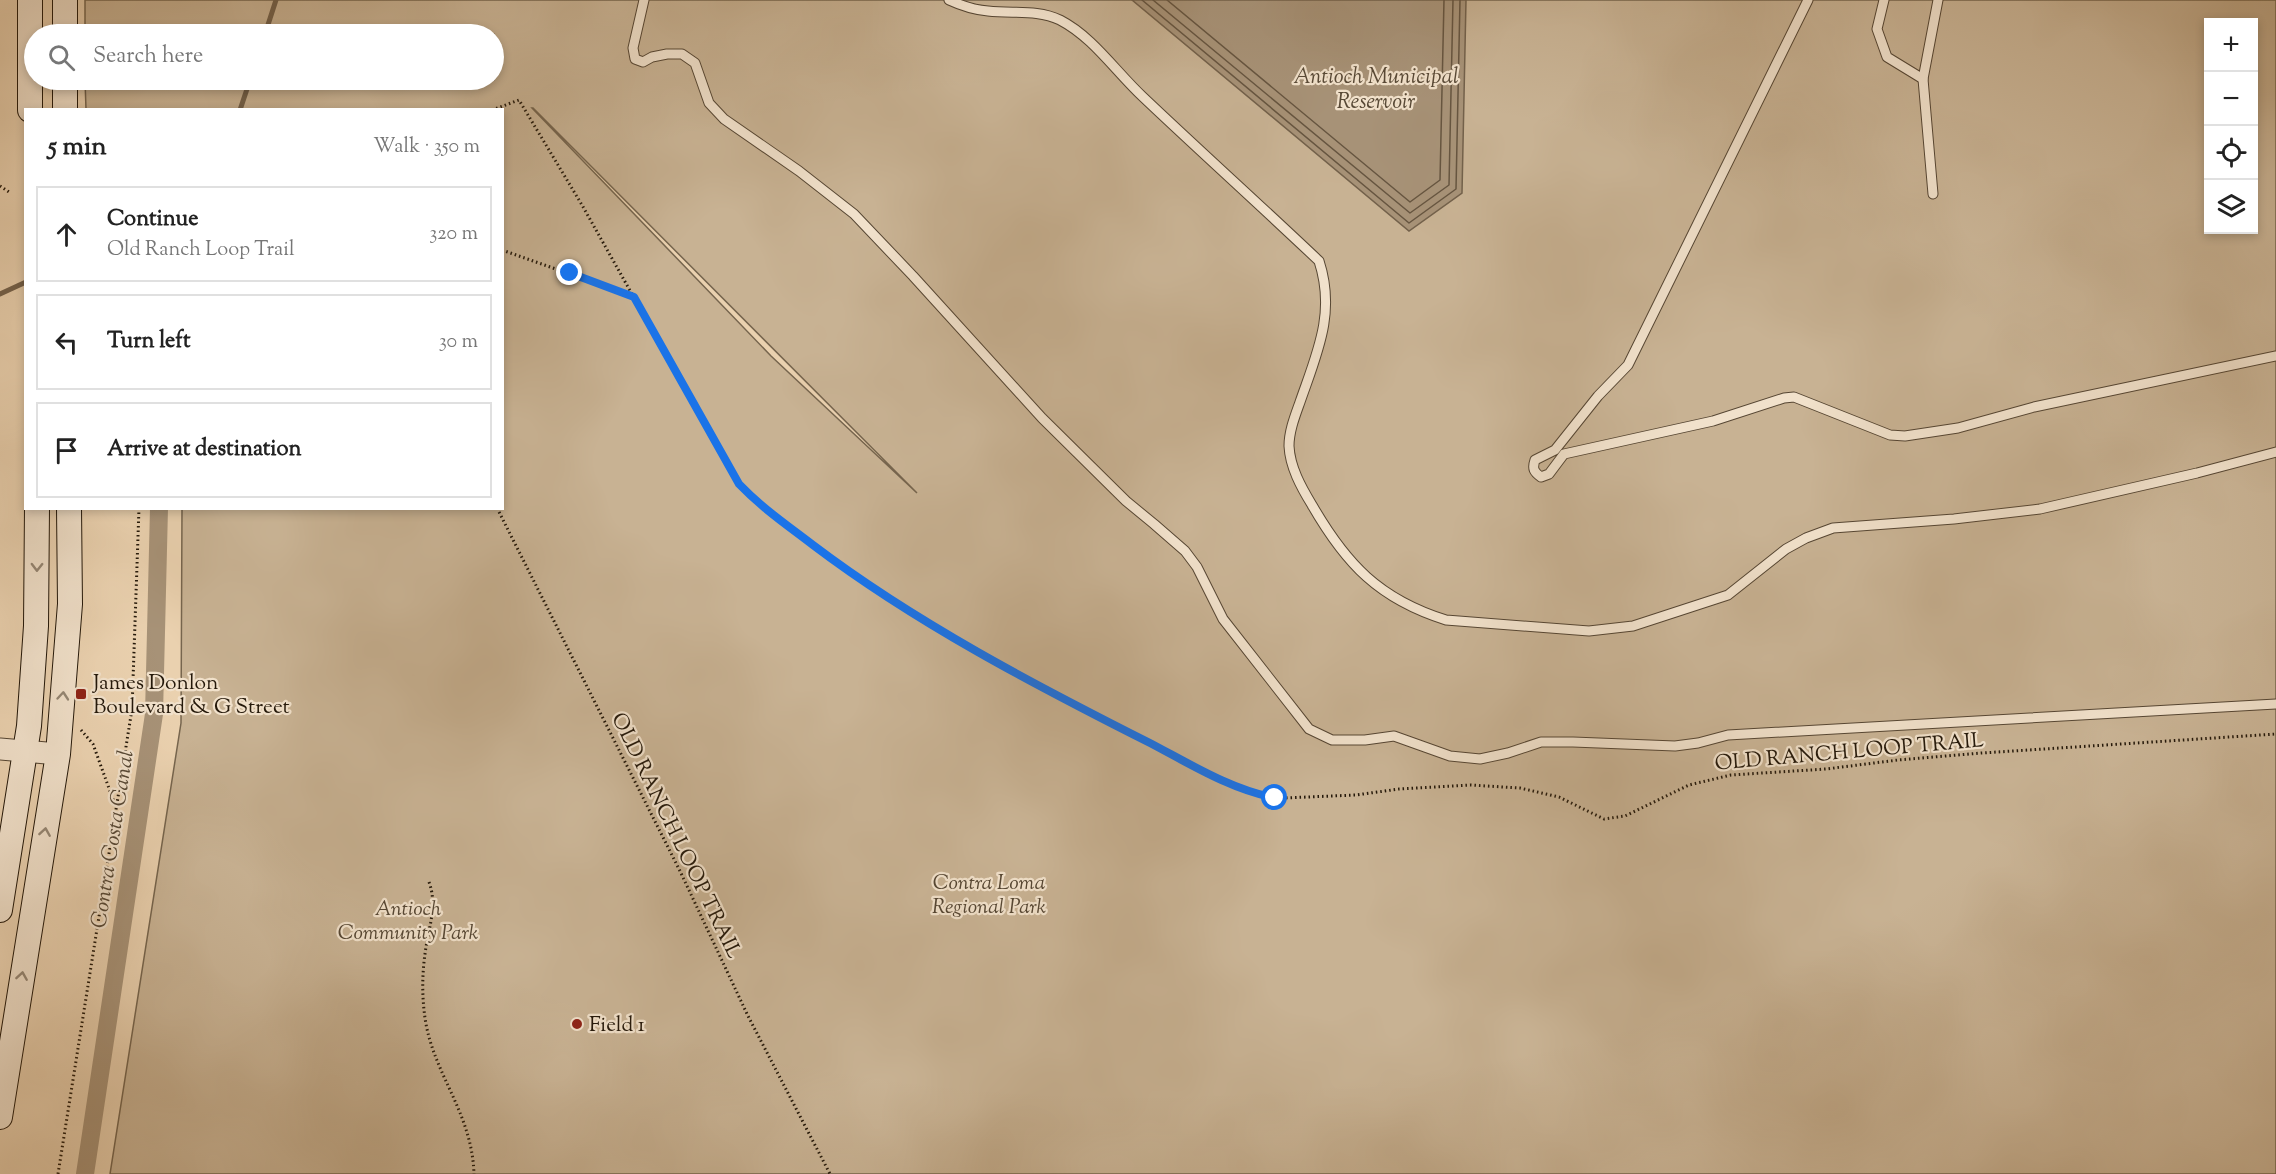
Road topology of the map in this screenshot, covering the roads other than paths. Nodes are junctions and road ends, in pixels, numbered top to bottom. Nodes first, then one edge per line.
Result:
1 (30, 0) edge
2 (65, 0) edge
3 (644, 0) edge
4 (949, 0) edge
5 (1808, 0) edge
6 (1884, 0) edge
7 (1938, 0) edge
8 (30, 24) edge
9 (65, 24) edge
10 (1923, 79) junction
11 (30, 90) edge
12 (65, 90) edge
13 (30, 108) edge
14 (65, 108) edge
15 (1933, 194) dead end
16 (2276, 356) edge
17 (2276, 452) edge
18 (37, 510) edge
19 (69, 510) edge
20 (2276, 704) edge
21 (0, 749) edge
22 (26, 751) junction
23 (58, 754) junction
24 (0, 910) edge
25 (0, 1117) edge

1 - 8 main road
2 - 9 main road
3 - 20 lane
4 - 17 lane
5 - 16 lane
6 - 10 lane
7 - 10 lane
10 - 15 lane
11 - 13 main road
12 - 14 main road
18 -> 22 main road
23 -> 19 main road
21 - 22 street
22 - 23 street
22 - 24 main road
25 -> 23 main road

